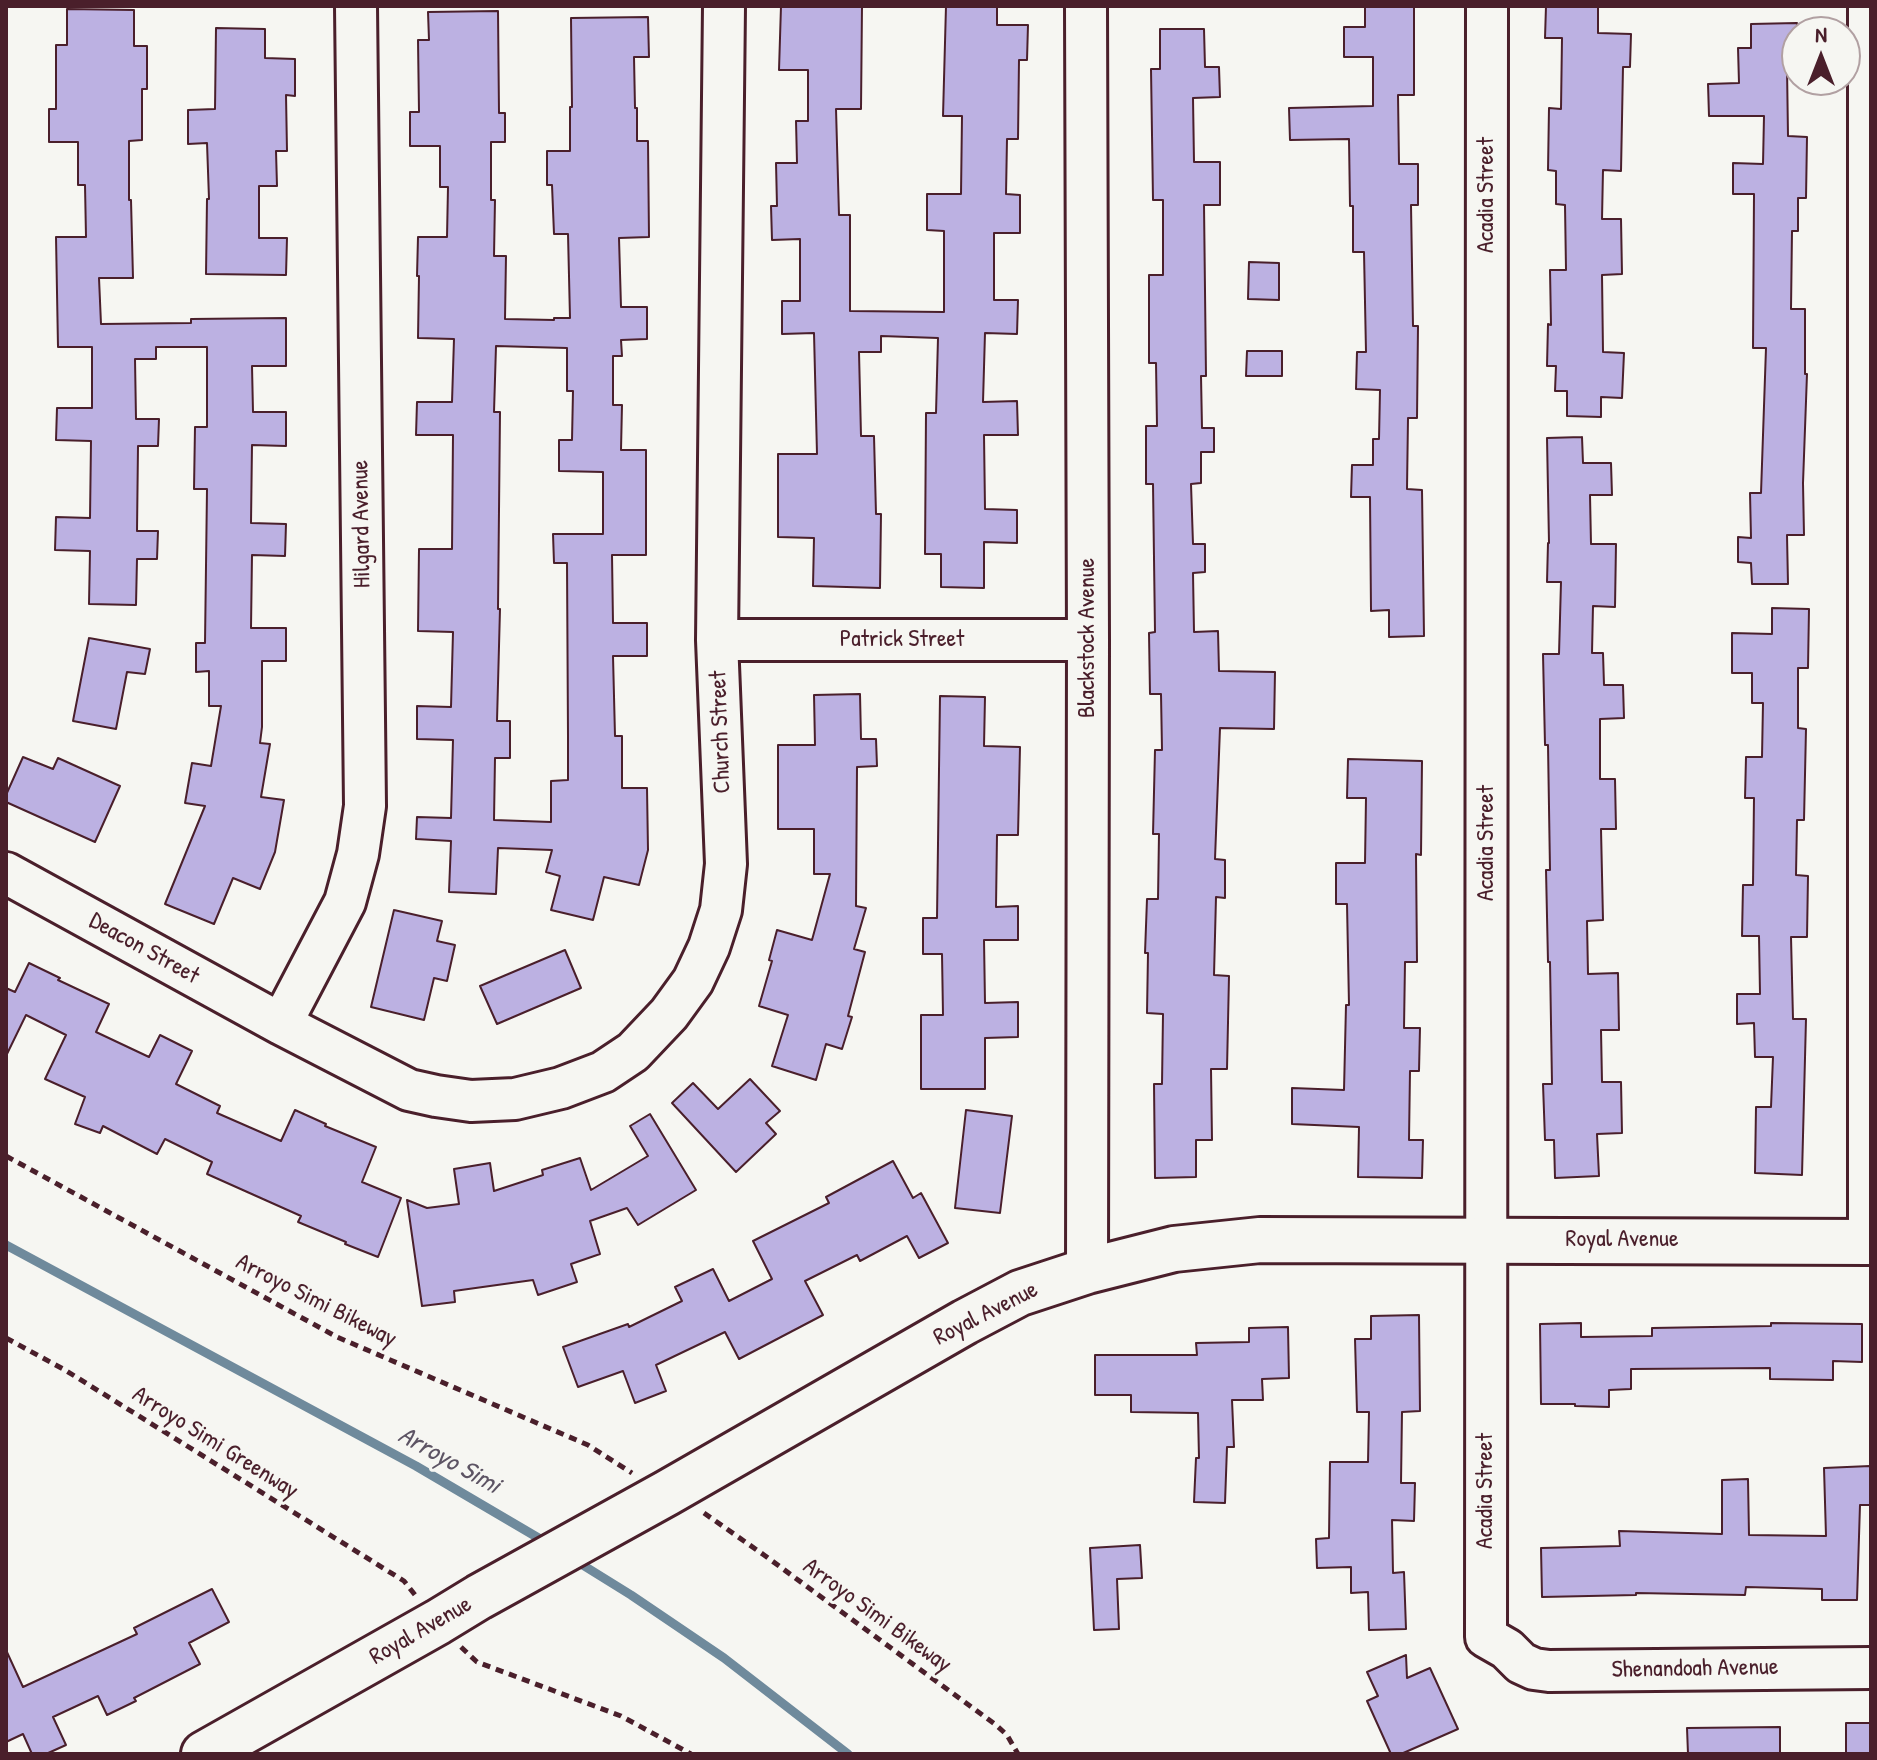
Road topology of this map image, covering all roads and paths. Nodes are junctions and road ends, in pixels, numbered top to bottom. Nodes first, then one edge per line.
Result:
1 (356, 6) edge
2 (724, 6) edge
3 (1086, 6) edge
4 (1487, 6) edge
5 (1869, 6) edge
6 (717, 640) junction
7 (1088, 640) junction
8 (6, 873) edge
9 (281, 1024) junction
10 (6, 1156) edge
11 (1487, 1240) junction
12 (1870, 1242) edge
13 (1087, 1271) junction
14 (6, 1338) edge
15 (617, 1464) dead end
16 (707, 1515) dead end
17 (404, 1581) dead end
18 (469, 1656) dead end
19 (1521, 1663) joint
20 (1871, 1668) edge
21 (204, 1754) edge
22 (691, 1754) edge
23 (1018, 1754) edge

1 - 9 street, Hilgard Avenue
2 - 6 street, Church Street
3 - 7 street, Blackstock Avenue
4 - 11 street, Acadia Street
5 - 12 street
6 - 7 street, Patrick Street
6 - 9 street, Church Street
7 - 13 street, Blackstock Avenue
8 - 9 street, Deacon Street
10 - 15 path, Arroyo Simi Bikeway
11 - 12 main road, Royal Avenue
11 - 13 main road, Royal Avenue
11 - 19 street, Acadia Street
13 - 21 main road, Royal Avenue
14 - 17 path, Arroyo Simi Greenway
16 - 23 path, Arroyo Simi Bikeway
18 - 22 path
19 - 20 street, Shenandoah Avenue

